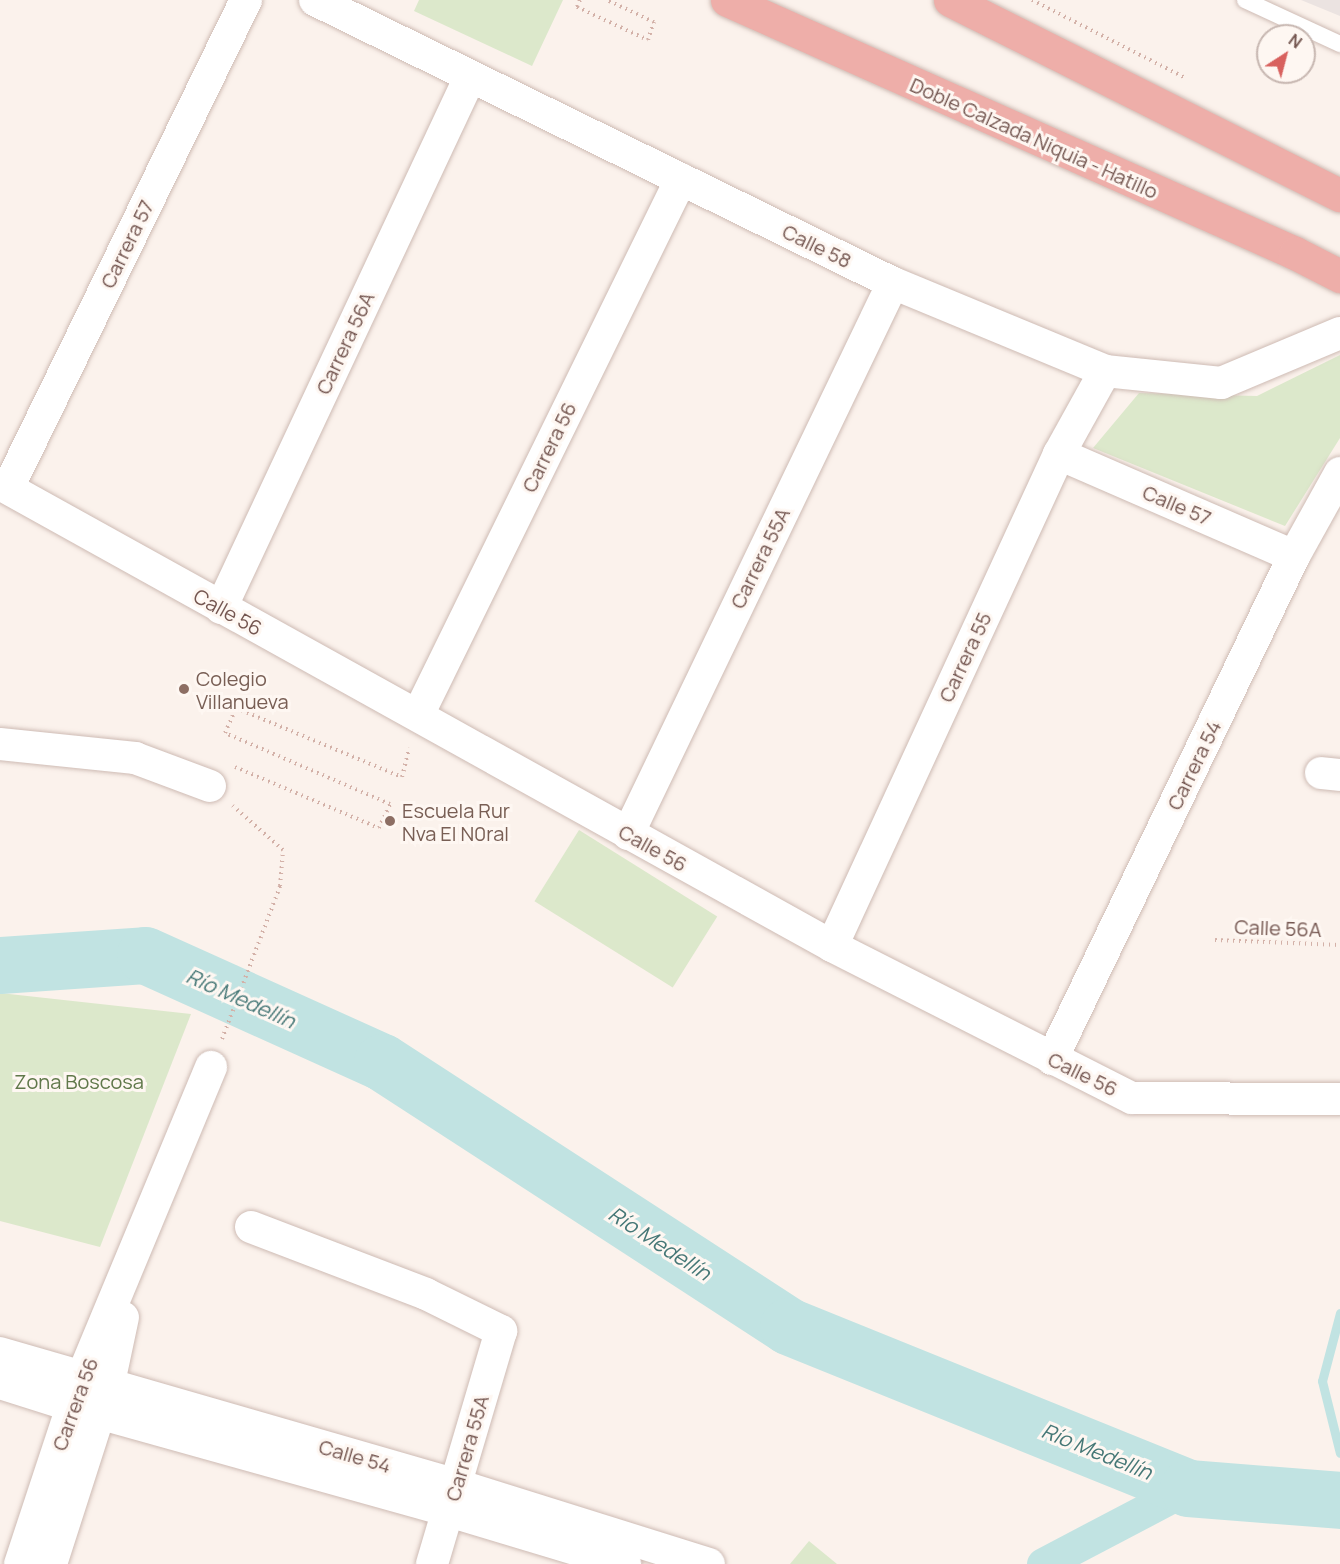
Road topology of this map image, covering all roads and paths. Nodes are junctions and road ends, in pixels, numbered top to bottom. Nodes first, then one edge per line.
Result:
1 (246, 0) edge
2 (315, 0) edge
3 (580, 0) edge
4 (607, 0) edge
5 (727, 0) edge
6 (950, 0) edge
7 (1245, 0) edge
8 (1340, 44) edge
9 (470, 77) junction
10 (681, 178) junction
11 (1340, 195) edge
12 (1340, 276) edge
13 (892, 283) junction
14 (1340, 333) edge
15 (1105, 371) junction
16 (1059, 454) junction
17 (1340, 473) edge
18 (4, 486) edge
19 (1294, 556) junction
20 (221, 608) junction
21 (417, 715) junction
22 (0, 744) edge
23 (210, 786) junction
24 (628, 834) junction
25 (1215, 940) dead end
26 (832, 945) junction
27 (1340, 945) edge
28 (1052, 1059) junction
29 (212, 1067) joint
30 (1340, 1099) edge
31 (251, 1227) dead end
32 (0, 1353) edge
33 (96, 1380) junction
34 (0, 1383) edge
35 (86, 1410) junction
36 (453, 1498) junction
37 (20, 1564) edge
38 (51, 1564) edge
39 (432, 1564) edge
40 (625, 1564) edge
41 (709, 1564) edge

1 - 18 street, Carrera 57
2 - 9 street, Calle 58
3 - 4 path
5 - 12 highway, Doble Calzada Niquia - Hatillo
6 - 11 highway
7 - 8 lane
9 - 10 street, Calle 58
9 - 20 street, Carrera 56A
10 - 13 street, Calle 58
10 - 21 street, Carrera 56
13 - 15 street, Calle 58
13 - 24 street, Carrera 55A
14 - 15 street, Calle 58
15 - 16 street, Carrera 55
16 - 19 street, Calle 57
16 - 26 street, Carrera 55
17 - 19 street, Carrera 54
18 - 20 street, Calle 56
19 - 28 street, Carrera 54
20 - 21 street, Calle 56
21 - 23 path
21 - 24 street, Calle 56
22 - 23 street
23 - 29 path
24 - 26 street, Calle 56
25 - 27 path, Calle 56A
26 - 28 street, Calle 56
28 - 30 street, Calle 56
29 - 33 street, Carrera 56
31 - 36 street, Carrera 55A
32 - 33 street, Calle 54
33 - 35 street, Carrera 56
33 - 36 street, Calle 54
34 - 35 street, Calle 54
35 - 36 street, Calle 54
35 - 37 street, Carrera 56
35 - 38 street, Carrera 56
36 - 39 street, Carrera 55A
36 - 40 street, Calle 54
36 - 41 street, Calle 54

